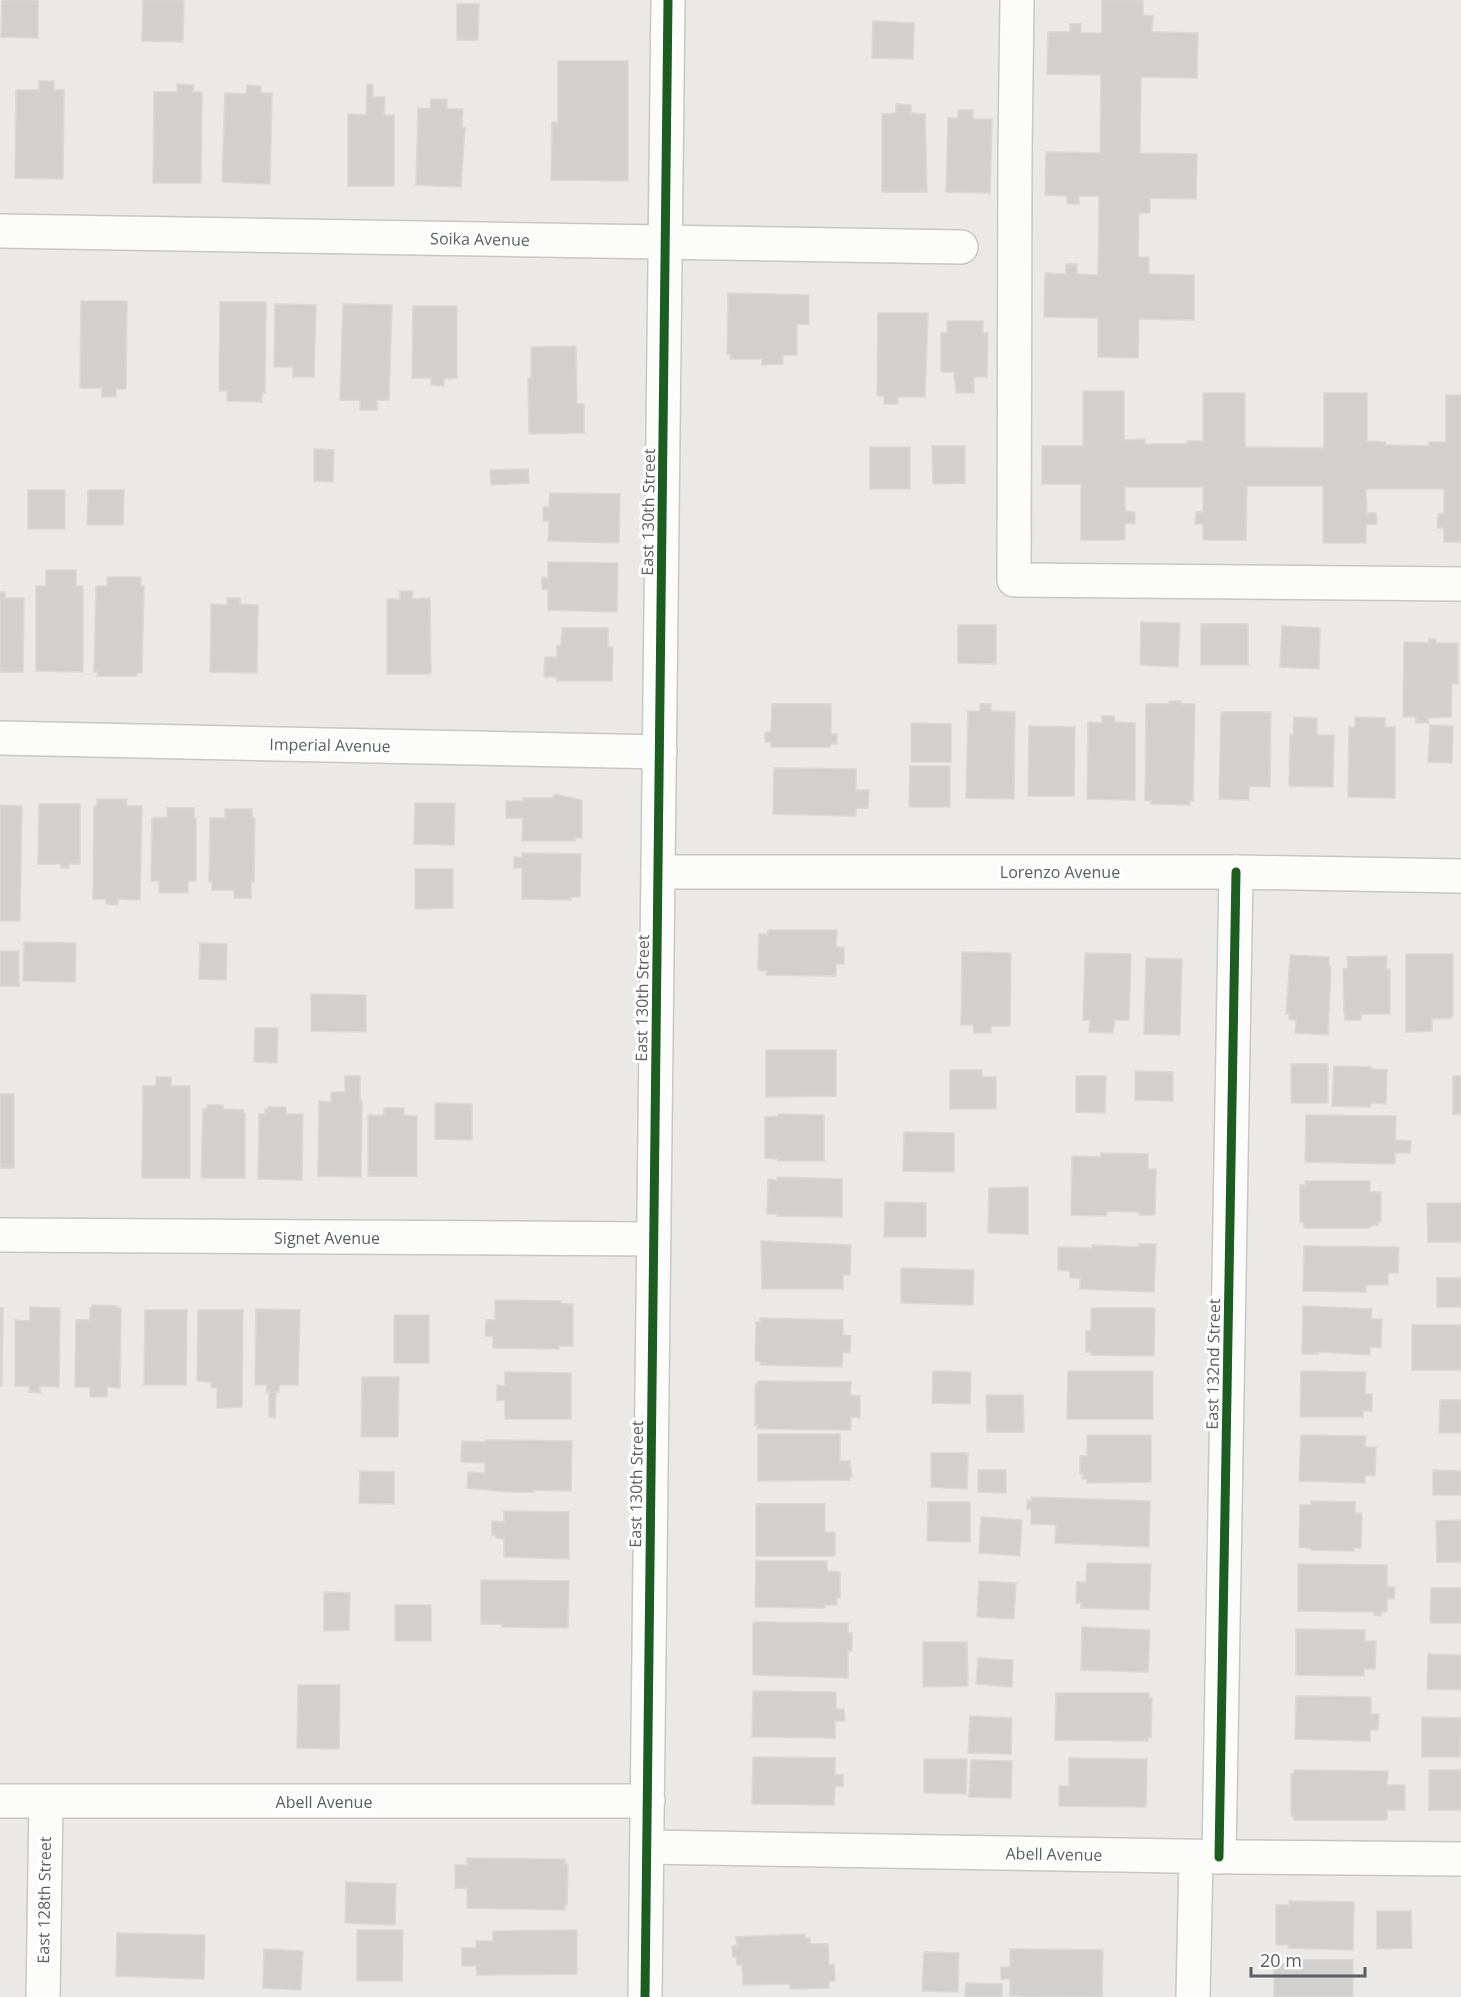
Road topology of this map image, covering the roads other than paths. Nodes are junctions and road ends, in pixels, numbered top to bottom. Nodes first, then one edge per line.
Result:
1 (668, 0) edge
2 (1017, 0) edge
3 (0, 231) edge
4 (665, 243) junction
5 (961, 247) dead end
6 (1461, 584) edge
7 (0, 738) edge
8 (660, 752) junction
9 (658, 872) junction
10 (1236, 872) junction
11 (1461, 876) edge
12 (0, 1235) edge
13 (654, 1239) junction
14 (0, 1801) edge
15 (648, 1801) junction
16 (46, 1802) junction
17 (647, 1847) junction
18 (1207, 1857) junction
19 (1461, 1859) edge
20 (43, 1997) edge
21 (645, 1997) edge
22 (1193, 1997) edge

1 - 4 street, East 130th Street
2 - 6 street
3 - 4 street, Soika Avenue
4 - 5 street, Soika Avenue
4 - 8 street, East 130th Street
7 - 8 street, Imperial Avenue
8 - 9 street, East 130th Street
9 - 10 street, Lorenzo Avenue
9 - 13 street, East 130th Street
10 - 11 street, Lorenzo Avenue
10 - 18 street, East 132nd Street
12 - 13 street, Signet Avenue
13 - 15 street, East 130th Street
14 - 16 street, Abell Avenue
15 - 16 street, Abell Avenue
15 - 17 street, East 130th Street
16 - 20 street, East 128th Street
17 - 18 street, Abell Avenue
17 - 21 street, East 130th Street
18 - 19 street, Abell Avenue
18 - 22 street, East 132nd Street

